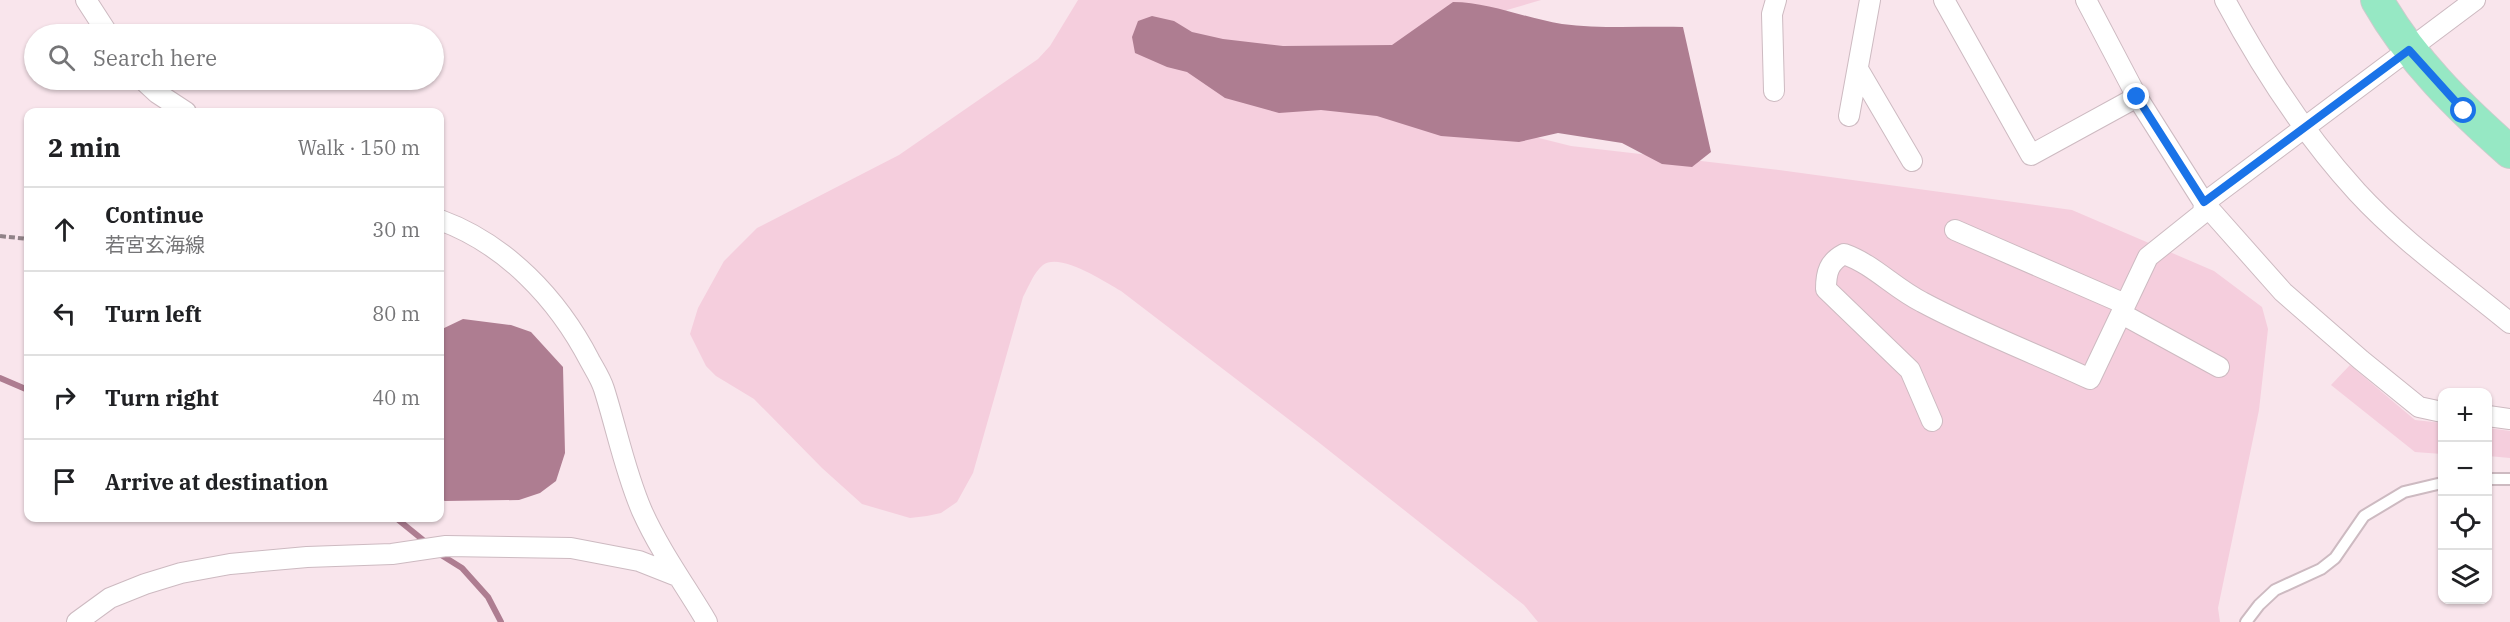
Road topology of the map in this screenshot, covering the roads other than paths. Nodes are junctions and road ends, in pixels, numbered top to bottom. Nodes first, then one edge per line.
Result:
1 (87, 0) edge
2 (1776, 0) edge
3 (1870, 0) edge
4 (1944, 0) edge
5 (2086, 0) edge
6 (2225, 0) edge
7 (2377, 0) edge
8 (2475, 0) edge
9 (102, 24) edge
10 (2409, 50) junction
11 (1857, 69) junction
12 (154, 90) edge
13 (1774, 91) dead end
14 (2137, 97) junction
15 (180, 108) edge
16 (1849, 116) dead end
17 (2305, 129) junction
18 (2510, 152) edge
19 (1912, 160) dead end
20 (2204, 202) junction
21 (444, 222) edge
22 (1955, 230) dead end
23 (2124, 309) junction
24 (2510, 323) edge
25 (2219, 367) dead end
26 (2438, 411) edge
27 (2492, 417) edge
28 (2510, 419) edge
29 (1932, 421) dead end
30 (2492, 479) edge
31 (2510, 479) edge
32 (2438, 484) edge
33 (677, 576) junction
34 (77, 622) edge
35 (707, 622) edge
36 (2246, 622) edge

1 - 9 street
2 - 13 street
3 - 11 street
4 - 14 street
5 - 14 street
6 - 17 street
7 - 10 main road
8 - 10 street
10 - 17 street
10 - 18 main road
11 - 16 street
11 - 19 street
12 - 15 street
14 - 20 street
17 - 20 street
17 - 24 street
20 - 23 street
20 - 26 street
21 - 33 street
22 - 23 street
23 - 25 street
23 - 29 street
27 - 28 street
30 - 31 lane
32 - 36 lane
33 - 34 street
33 - 35 street

